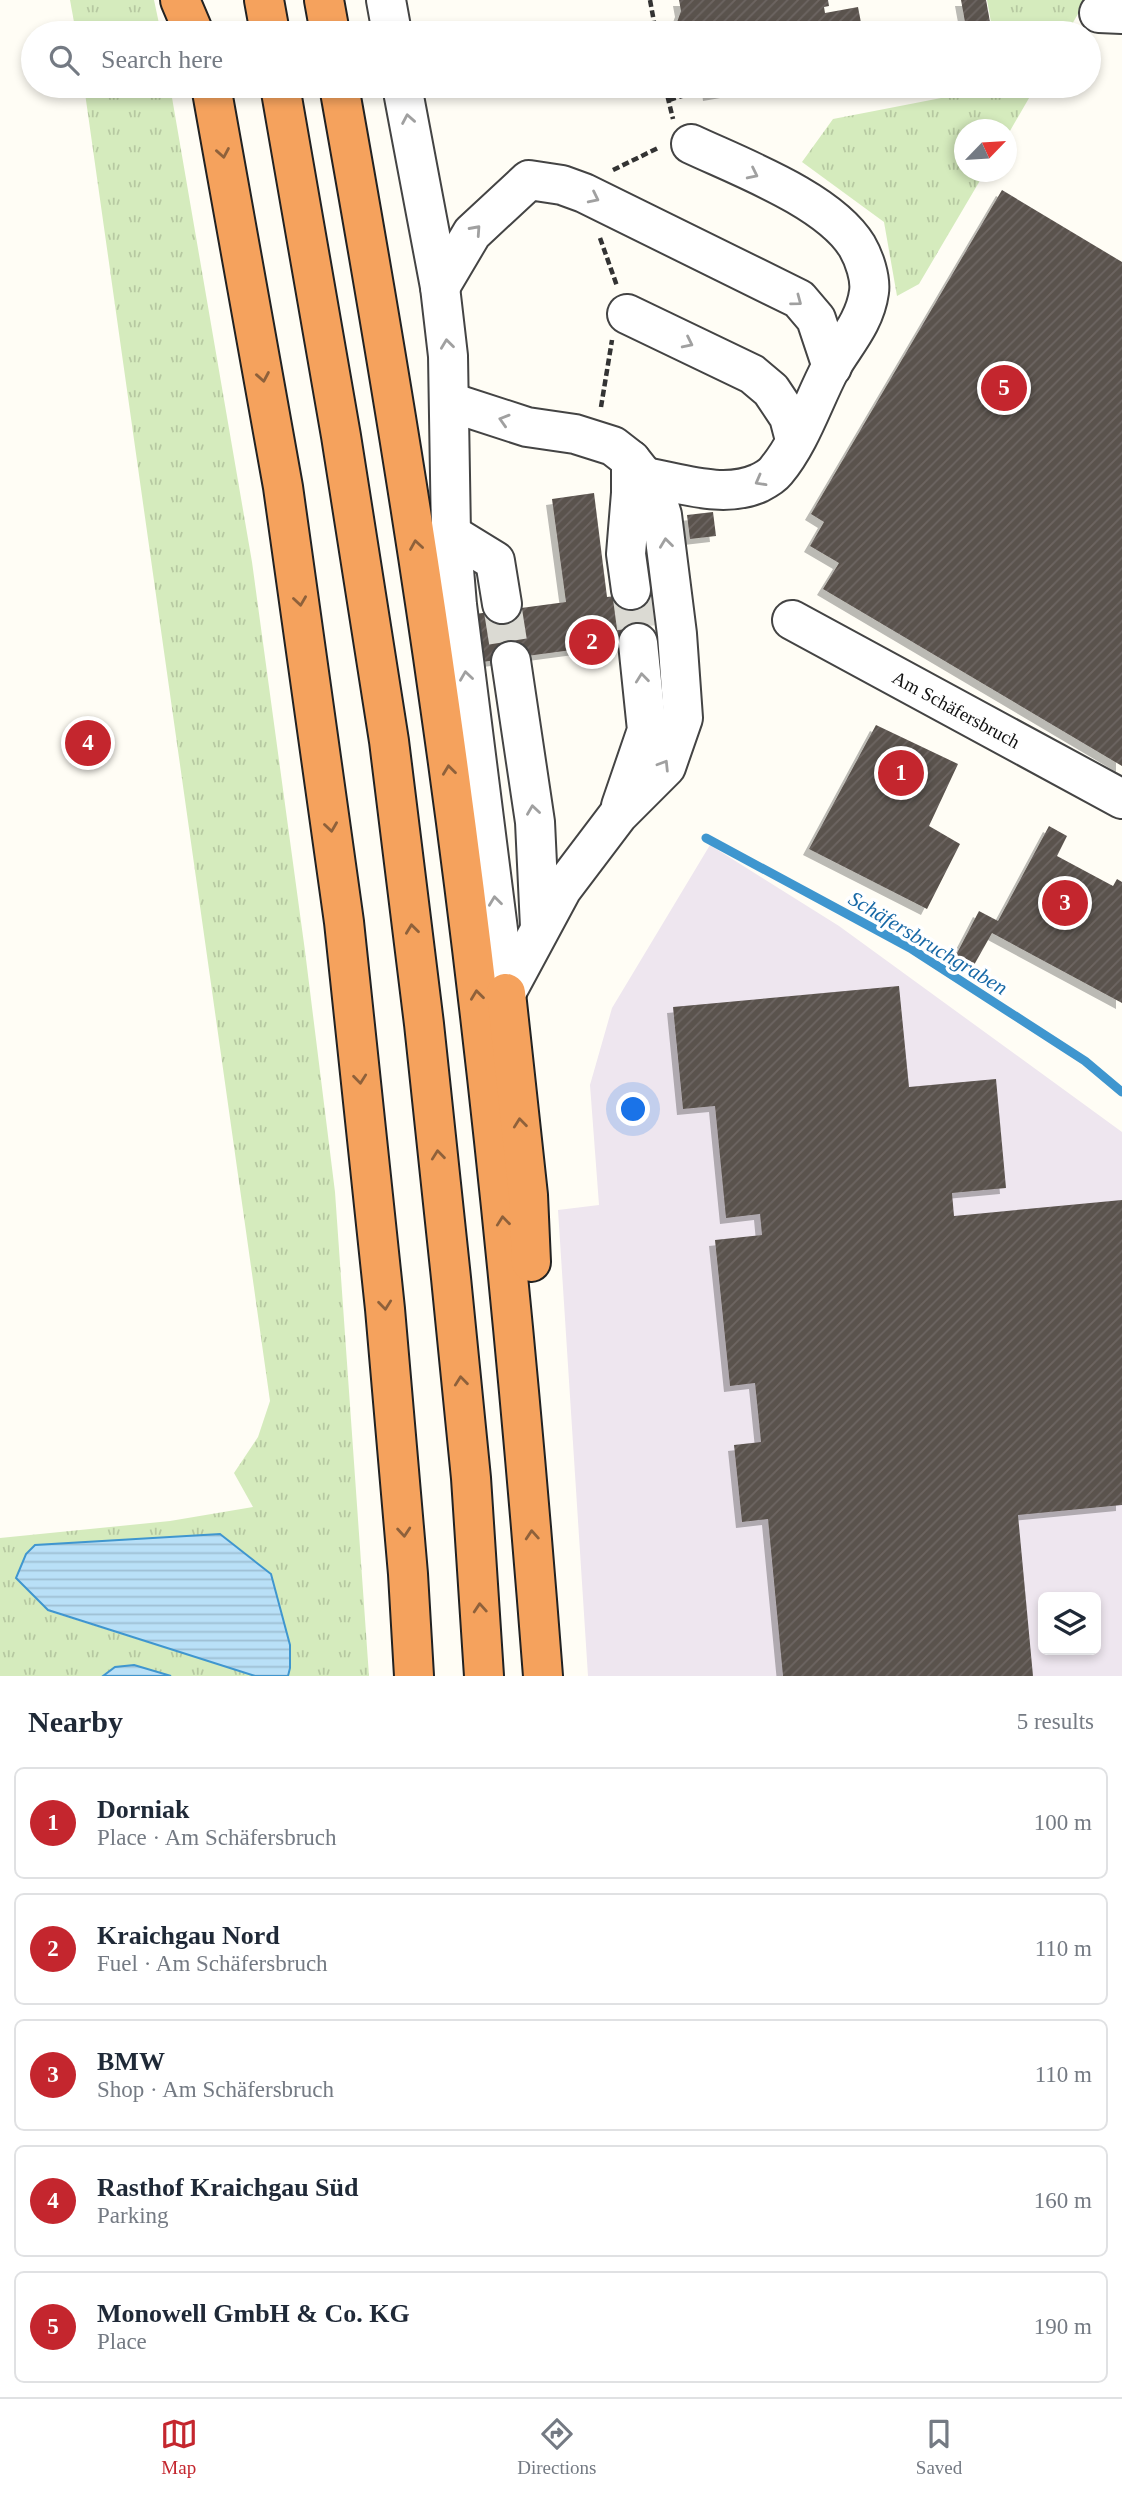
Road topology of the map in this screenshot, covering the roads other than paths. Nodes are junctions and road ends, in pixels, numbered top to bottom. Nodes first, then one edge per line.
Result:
1 (180, 0) edge
2 (195, 0) edge
3 (264, 0) edge
4 (324, 0) edge
5 (386, 0) edge
6 (189, 21) edge
7 (199, 21) edge
8 (268, 21) edge
9 (328, 21) edge
10 (390, 21) edge
11 (213, 98) edge
12 (282, 98) edge
13 (341, 98) edge
14 (404, 98) edge
15 (691, 144) dead end
16 (440, 287) junction
17 (627, 314) road end
18 (832, 367) junction
19 (450, 402) junction
20 (795, 440) junction
21 (638, 469) junction
22 (451, 534) junction
23 (631, 590) tunnel mouth
24 (502, 604) tunnel mouth
25 (792, 620) dead end
26 (638, 643) tunnel mouth
27 (510, 661) tunnel mouth
28 (1122, 799) edge
29 (618, 815) junction
30 (540, 927) junction
31 (506, 993) junction
32 (526, 1460) junction
33 (414, 1676) edge
34 (484, 1676) edge
35 (543, 1676) edge

1 - 6 highway
2 - 7 highway
3 - 8 highway
4 - 9 highway
5 - 10 street
11 -> 33 highway
34 -> 12 highway
32 -> 13 highway
16 -> 14 street
15 -> 18 street
16 -> 18 street
19 -> 16 street
17 -> 20 street
18 - 20 street
21 -> 19 street
19 - 22 street
20 -> 21 street
21 - 23 street
29 -> 21 street
22 - 24 street
31 -> 22 street
25 - 28 street, Am Schäfersbruch
29 -> 26 street
30 -> 27 street
29 - 30 street
30 - 31 street
32 -> 31 highway
35 -> 32 highway

